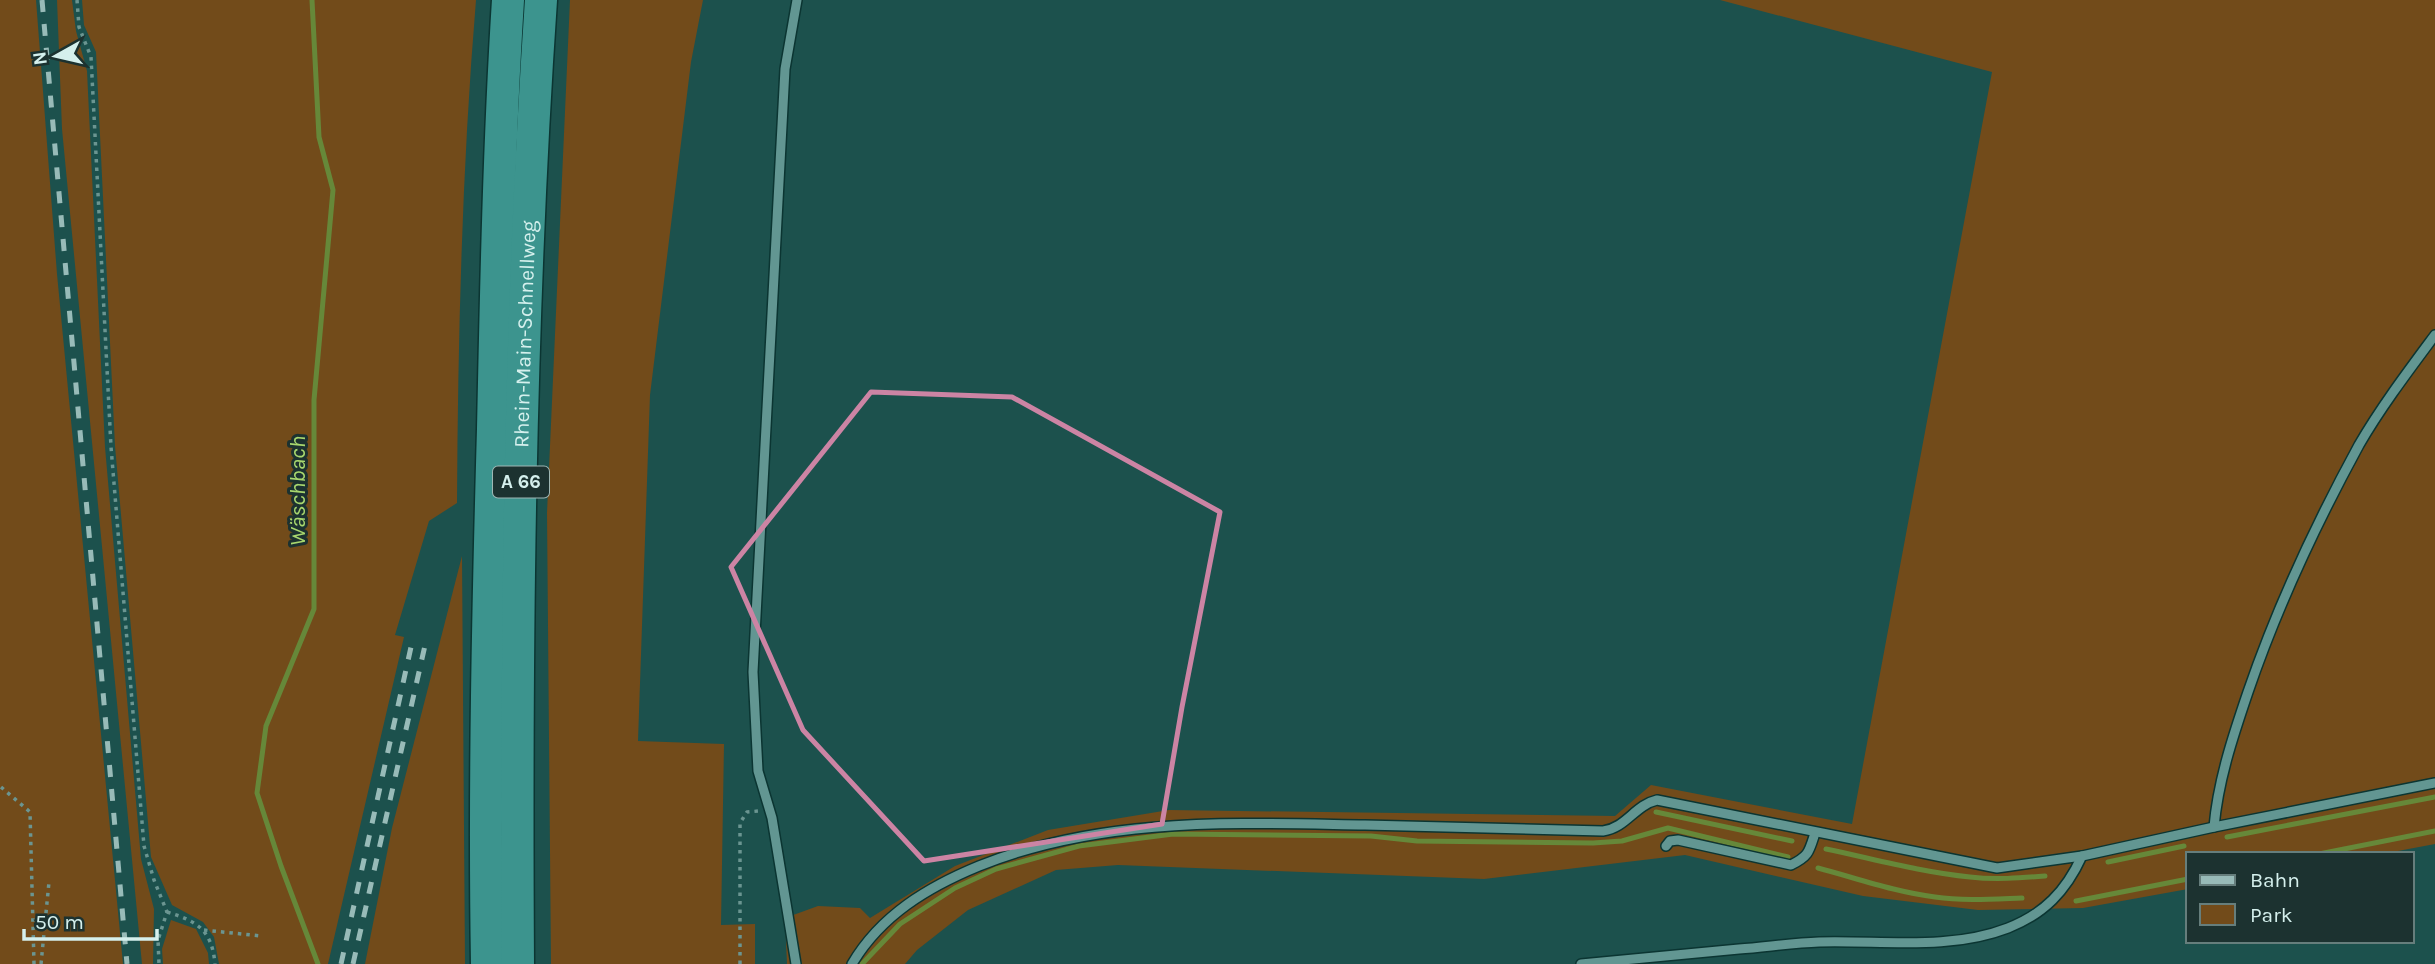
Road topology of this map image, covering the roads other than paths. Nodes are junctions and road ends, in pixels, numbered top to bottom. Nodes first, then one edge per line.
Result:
1 (508, 0) edge
2 (541, 0) edge
3 (797, 0) edge
4 (2435, 335) edge
5 (2435, 783) edge
6 (2214, 827) junction
7 (1815, 833) junction
8 (1666, 846) dead end
9 (2082, 856) junction
10 (486, 964) edge
11 (518, 964) edge
12 (796, 964) edge
13 (852, 964) edge
14 (1581, 964) edge

1 - 10 highway, Rhein-Main-Schnellweg / A 66
2 - 11 highway, Rhein-Main-Schnellweg / A 66
3 - 12 lane
4 - 6 lane
5 - 6 lane
6 - 9 lane
7 - 8 lane
7 - 9 lane
7 - 13 lane
9 - 14 lane

